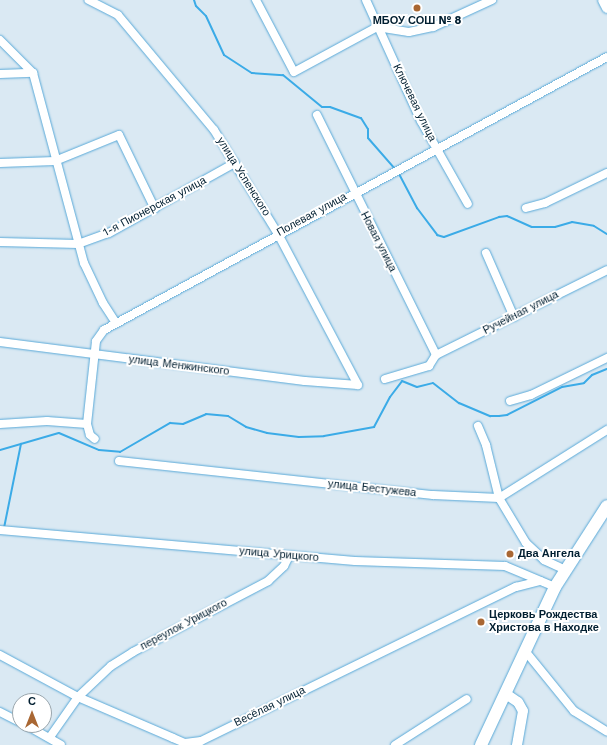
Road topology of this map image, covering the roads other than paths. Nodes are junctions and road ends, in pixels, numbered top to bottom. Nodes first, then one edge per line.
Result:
1 (89, 0) edge
2 (256, 0) edge
3 (366, 0) edge
4 (492, 0) edge
5 (603, 0) edge
6 (607, 8) edge
7 (377, 27) junction
8 (0, 40) edge
9 (607, 57) edge
10 (33, 73) junction
11 (0, 74) edge
12 (317, 115) dead end
13 (436, 148) junction
14 (55, 161) junction
15 (0, 163) edge
16 (235, 164) junction
17 (607, 173) edge
18 (354, 192) junction
19 (468, 204) dead end
20 (526, 208) dead end
21 (155, 209) junction
22 (278, 234) junction
23 (0, 242) edge
24 (78, 244) junction
25 (486, 253) dead end
26 (607, 270) edge
27 (514, 317) junction
28 (116, 323) junction
29 (0, 342) edge
30 (94, 356) junction
31 (436, 356) junction
32 (607, 358) edge
33 (385, 379) dead end
34 (358, 385) joint
35 (510, 401) dead end
36 (0, 424) edge
37 (88, 424) junction
38 (478, 426) dead end
39 (607, 430) edge
40 (95, 439) dead end
41 (119, 461) dead end
42 (499, 498) junction
43 (607, 506) edge
44 (0, 530) edge
45 (289, 556) junction
46 (565, 570) junction
47 (540, 581) junction
48 (555, 587) junction
49 (526, 652) junction
50 (0, 656) edge
51 (506, 694) junction
52 (78, 697) junction
53 (467, 699) dead end
54 (0, 712) edge
55 (12, 718) edge
56 (607, 732) edge
57 (42, 733) edge
58 (50, 737) junction
59 (61, 745) edge
60 (394, 745) edge
61 (481, 745) edge
62 (517, 745) edge

1 - 16 street, улица Успенского
2 - 7 street
3 - 7 street, Ключевая улица
4 - 7 street
5 - 6 street
7 - 13 street, Ключевая улица
8 - 10 street
9 - 13 street, Полевая улица
10 - 11 street
10 - 14 street
12 - 18 street, Новая улица
13 - 18 street, Полевая улица
13 - 19 street, Ключевая улица
14 - 15 street
14 - 21 street
14 - 24 street
16 - 21 street, 1-я Пионерская улица
16 - 22 street, улица Успенского
17 - 20 street
18 - 22 street, Полевая улица
18 - 31 street, Новая улица
21 - 24 street, 1-я Пионерская улица
22 - 28 street, Полевая улица
22 - 34 street, улица Успенского
23 - 24 street, 1-я Пионерская улица
24 - 28 street
25 - 27 street
26 - 27 street, Ручейная улица
27 - 31 street, Ручейная улица
28 - 30 street, Полевая улица
29 - 30 street, улица Менжинского
30 - 34 street, улица Менжинского
30 - 37 street, Полевая улица
31 - 33 street
32 - 35 street
36 - 37 street
37 - 40 street
38 - 42 street
39 - 42 street
41 - 42 street, улица Бестужева
42 - 46 street
43 - 46 main road
44 - 45 street, улица Урицкого
45 - 47 street, улица Урицкого
45 - 52 street, переулок Урицкого
46 - 48 main road
47 - 48 street, улица Урицкого
47 - 52 street, Весёлая улица
48 - 49 main road
49 - 51 main road
49 - 56 street
50 - 52 street, Весёлая улица
51 - 61 main road
51 - 62 street
52 - 58 street, переулок Урицкого
53 - 60 street
54 - 55 street
57 - 58 street
58 - 59 street

